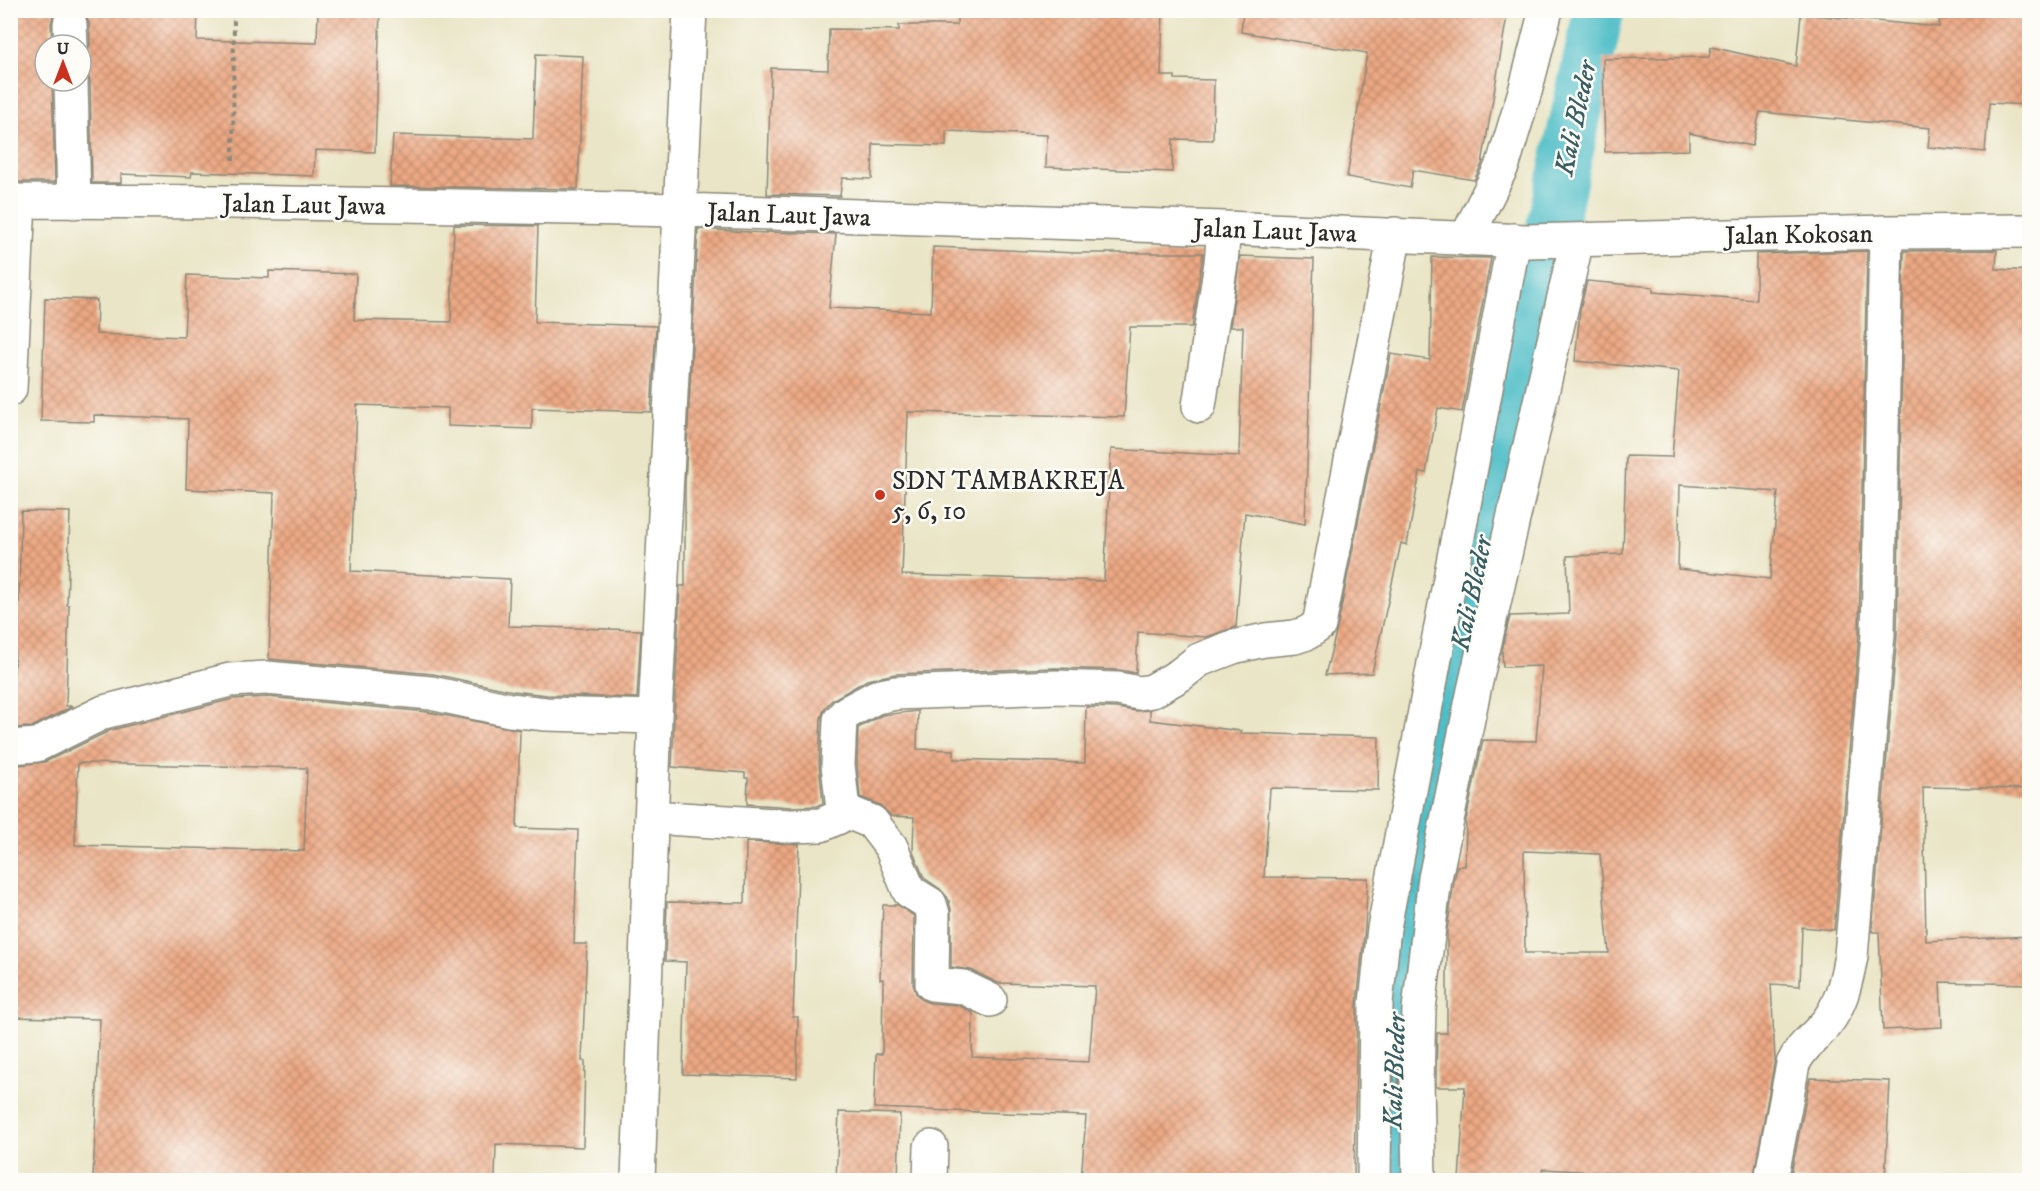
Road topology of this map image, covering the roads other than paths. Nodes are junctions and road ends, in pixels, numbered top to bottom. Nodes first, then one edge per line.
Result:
1 (690, 10) edge
2 (1546, 10) edge
3 (71, 93) edge
4 (15, 201) edge
5 (74, 202) junction
6 (682, 210) junction
7 (1224, 228) junction
8 (2030, 231) edge
9 (1887, 232) junction
10 (1395, 234) junction
11 (1466, 239) junction
12 (1521, 240) junction
13 (1573, 240) junction
14 (10, 389) edge
15 (1199, 406) dead end
16 (655, 717) junction
17 (10, 747) edge
18 (843, 810) junction
19 (651, 817) junction
20 (990, 1000) dead end
21 (931, 1147) dead end
22 (638, 1180) edge
23 (930, 1180) edge
24 (1374, 1180) edge
25 (1419, 1180) edge
26 (1771, 1180) edge

1 - 6 street
2 - 11 street
3 - 5 street
4 - 5 street, Jalan Laut Jawa
4 - 14 street
5 - 6 street, Jalan Laut Jawa
6 - 7 street, Jalan Laut Jawa
6 - 16 street
7 - 10 street, Jalan Laut Jawa
7 - 15 street
8 - 9 street, Jalan Kokosan
9 - 13 street, Jalan Kokosan
9 - 26 street
10 - 11 street, Jalan Laut Jawa
10 - 18 street
11 - 12 street, Jalan Laut Jawa
12 - 13 street, Jalan Laut Jawa
12 - 24 street
13 - 25 street
16 - 17 street
16 - 19 street
18 - 19 street
18 - 20 street
19 - 22 street
21 - 23 street

